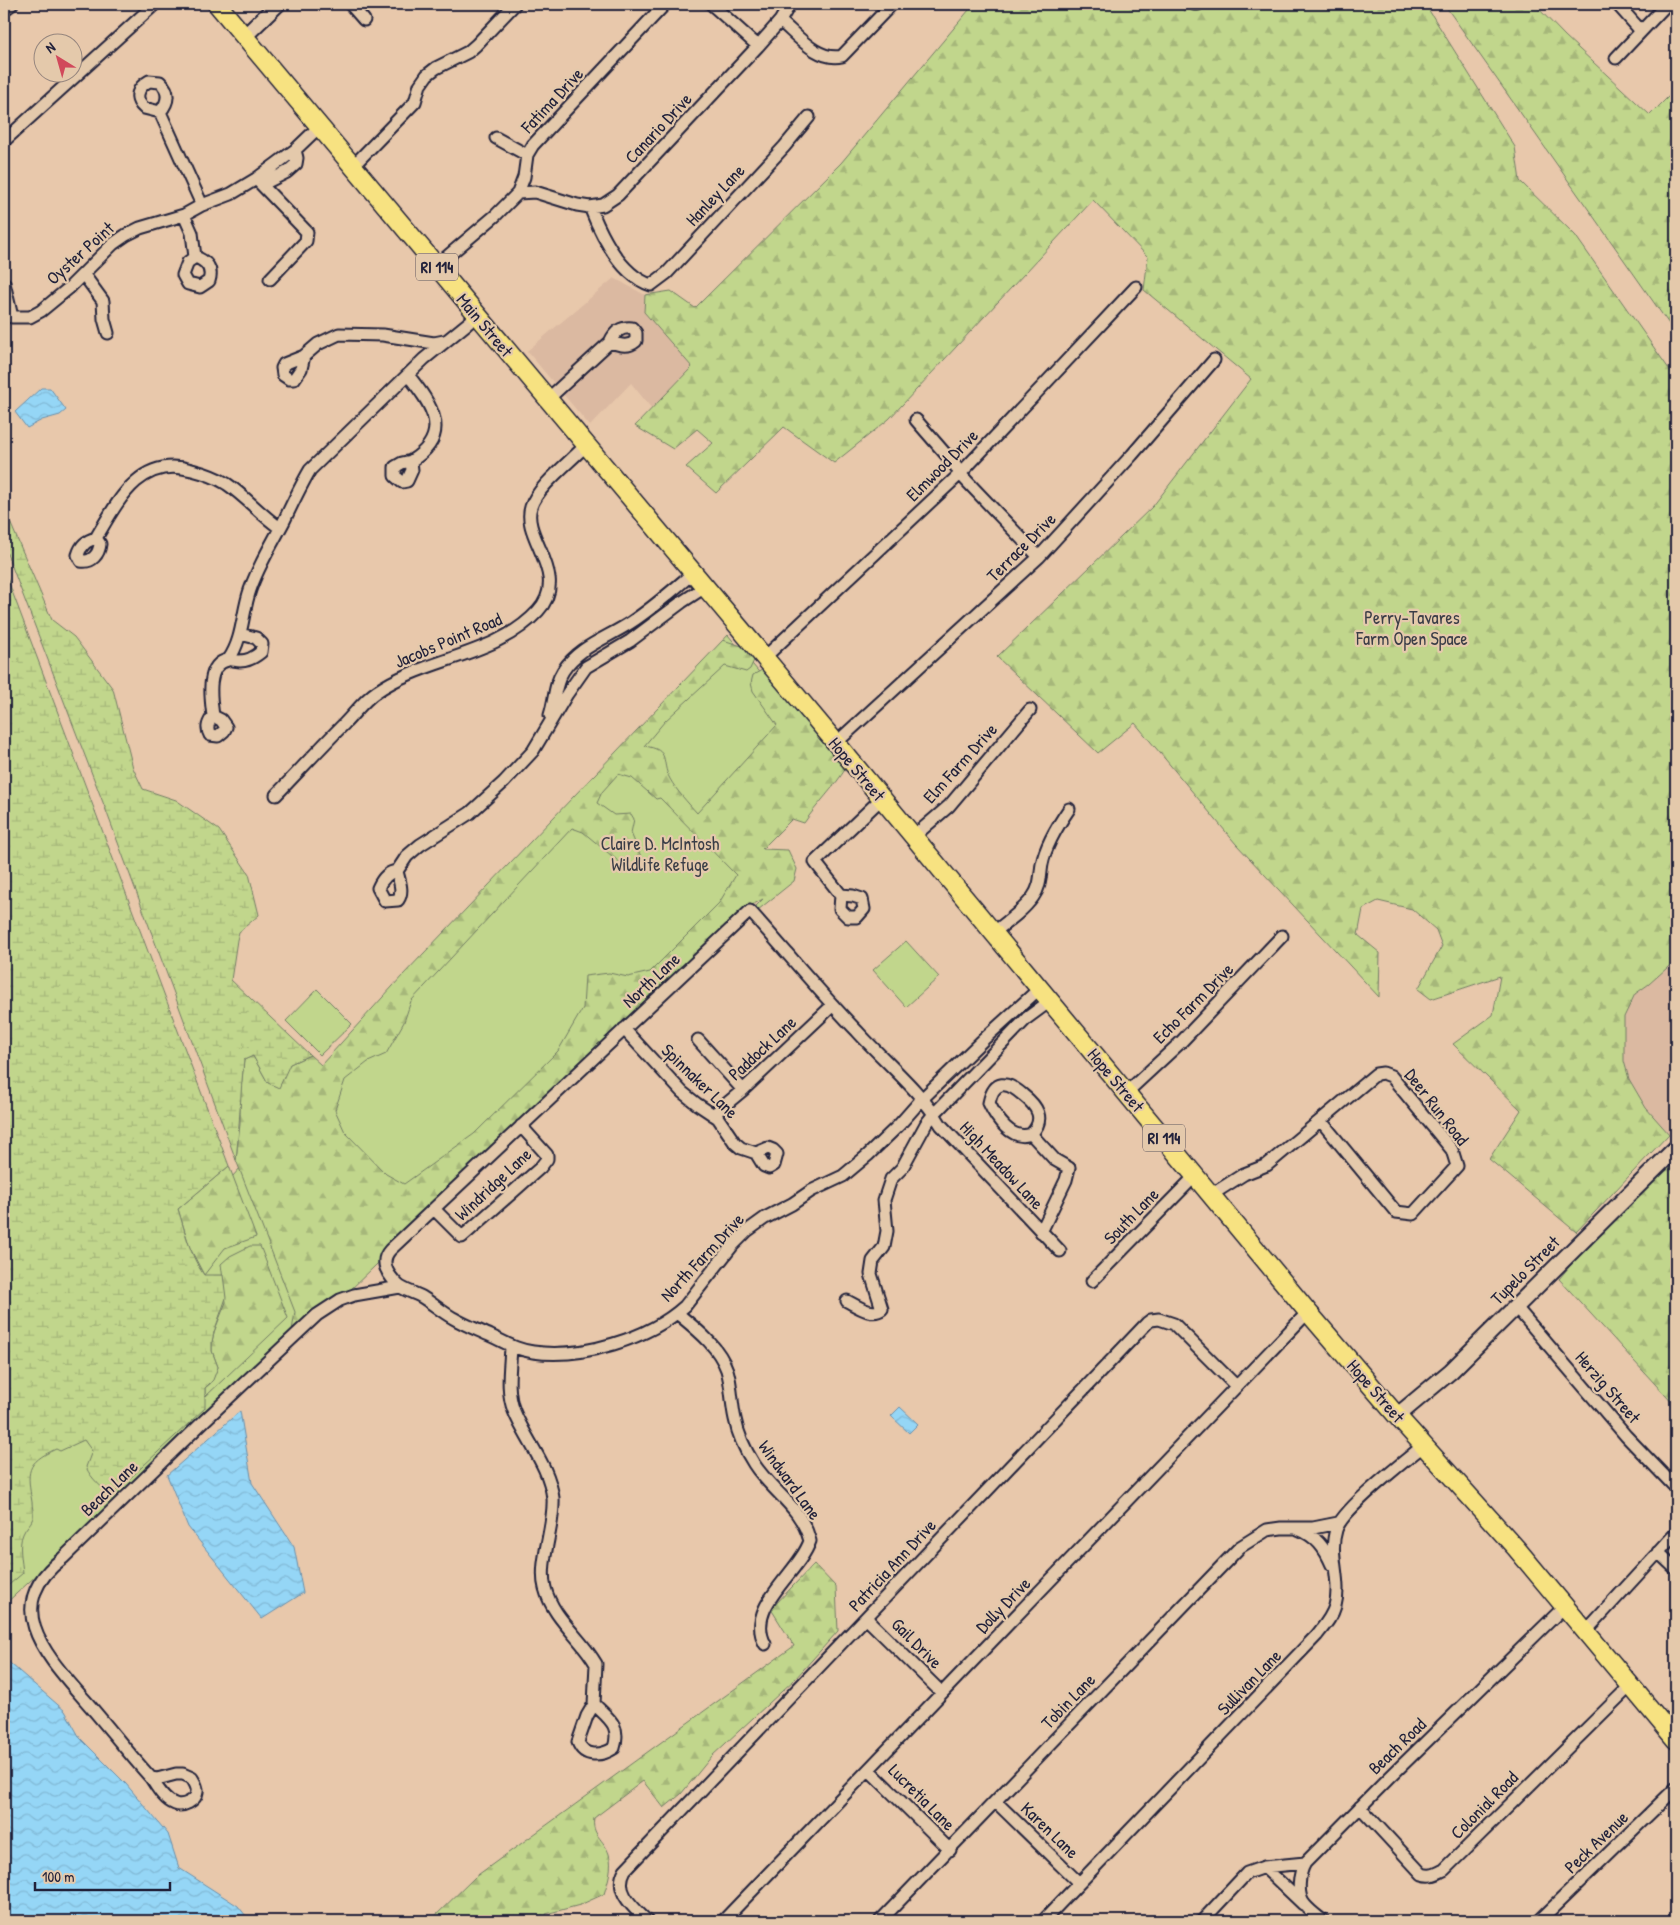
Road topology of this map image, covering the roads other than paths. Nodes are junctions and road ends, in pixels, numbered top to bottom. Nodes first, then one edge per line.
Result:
1 (12, 4) edge
2 (156, 4) edge
3 (217, 4) edge
4 (278, 4) edge
5 (350, 4) edge
6 (515, 4) edge
7 (665, 4) edge
8 (712, 4) edge
9 (790, 4) edge
10 (892, 4) edge
11 (1617, 4) edge
12 (1667, 4) edge
13 (4, 10) edge
14 (364, 20) dead end
15 (780, 21) junction
16 (1641, 30) junction
17 (245, 36) junction
18 (758, 46) junction
19 (1616, 58) dead end
20 (160, 112) dead end
21 (810, 117) dead end
22 (320, 126) junction
23 (496, 138) dead end
24 (4, 141) edge
25 (527, 155) junction
26 (353, 166) junction
27 (256, 179) junction
28 (518, 193) junction
29 (202, 205) junction
30 (590, 207) junction
31 (184, 215) junction
32 (195, 257) dead end
33 (436, 266) junction
34 (84, 275) junction
35 (270, 279) dead end
36 (4, 283) edge
37 (1136, 287) dead end
38 (478, 315) junction
39 (8, 316) edge
40 (108, 333) dead end
41 (446, 340) junction
42 (610, 342) dead end
43 (304, 356) dead end
44 (1214, 360) dead end
45 (408, 375) junction
46 (548, 399) junction
47 (916, 420) dead end
48 (586, 445) junction
49 (411, 461) dead end
50 (960, 474) junction
51 (280, 528) junction
52 (658, 530) joint
53 (96, 538) dead end
54 (1039, 557) junction
55 (693, 573) junction
56 (705, 587) junction
57 (662, 600) junction
58 (670, 612) junction
59 (619, 629) junction
60 (240, 634) junction
61 (630, 641) junction
62 (582, 651) junction
63 (764, 658) junction
64 (229, 659) junction
65 (592, 662) junction
66 (1030, 710) dead end
67 (213, 716) dead end
68 (545, 731) junction
69 (836, 743) junction
70 (276, 795) dead end
71 (881, 799) junction
72 (1069, 809) dead end
73 (913, 837) junction
74 (397, 871) dead end
75 (841, 895) dead end
76 (993, 933) junction
77 (1282, 936) dead end
78 (1045, 995) junction
79 (833, 1005) junction
80 (624, 1029) junction
81 (698, 1040) dead end
82 (743, 1090) junction
83 (1126, 1093) junction
84 (922, 1099) junction
85 (713, 1114) junction
86 (934, 1114) junction
87 (1321, 1121) junction
88 (521, 1126) junction
89 (1032, 1134) junction
90 (1676, 1148) edge
91 (756, 1153) dead end
92 (1196, 1175) junction
93 (1212, 1195) junction
94 (434, 1209) junction
95 (1042, 1232) junction
96 (390, 1250) joint
97 (1060, 1251) dead end
98 (1092, 1281) dead end
99 (400, 1287) junction
100 (847, 1301) dead end
101 (1515, 1306) junction
102 (1308, 1312) junction
103 (677, 1313) junction
104 (511, 1347) junction
105 (1236, 1386) junction
106 (1397, 1416) junction
107 (1424, 1445) junction
108 (1676, 1488) edge
109 (1338, 1523) junction
110 (1294, 1527) junction
111 (1676, 1533) edge
112 (1658, 1552) junction
113 (1334, 1569) junction
114 (1676, 1569) edge
115 (1564, 1607) junction
116 (866, 1618) junction
117 (1586, 1631) junction
118 (765, 1644) dead end
119 (1631, 1685) junction
120 (942, 1693) junction
121 (594, 1704) dead end
122 (1676, 1740) edge
123 (869, 1770) junction
124 (151, 1778) dead end
125 (1676, 1788) edge
126 (996, 1802) junction
127 (1360, 1807) junction
128 (950, 1850) junction
129 (1305, 1863) junction
130 (1264, 1867) junction
131 (1079, 1883) junction
132 (1303, 1904) junction
133 (647, 1921) edge
134 (722, 1921) edge
135 (880, 1921) edge
136 (1043, 1921) edge
137 (1202, 1921) edge
138 (1323, 1921) edge
139 (1539, 1921) edge

1 - 13 street
2 - 24 street
3 - 17 main road, Main Street / RI 114
4 - 17 street
5 - 14 street
6 - 26 street
7 - 25 street, Fatima Drive
8 - 18 street
9 - 15 street, Canario Drive
10 - 15 street
11 - 16 street
12 - 16 street
15 - 18 street, Canario Drive
16 - 19 street
17 - 22 main road, Main Street / RI 114
18 - 30 street, Canario Drive
20 - 29 street
21 - 30 street, Hanley Lane
22 - 26 main road, Main Street / RI 114
22 - 27 street, Oyster Point
23 - 25 street
25 - 28 street, Fatima Drive
26 - 33 main road, Main Street / RI 114
27 - 29 street, Oyster Point
27 - 35 street
28 - 30 street
28 - 33 street, Fatima Drive
29 - 31 street, Oyster Point
31 - 32 street
31 - 34 street, Oyster Point
33 - 38 main road, Main Street / RI 114
34 - 39 street, Oyster Point
34 - 40 street
36 - 39 street, Oyster Point
37 - 50 street, Elmwood Drive
38 - 41 street
38 - 46 main road, Main Street / RI 114
41 - 43 street
41 - 45 street
42 - 46 street
44 - 54 street, Terrace Drive
45 - 49 street
45 - 51 street
46 - 48 main road, Main Street / RI 114
47 - 50 street
48 - 52 main road, Main Street / RI 114
48 - 70 street, Jacobs Point Road
50 - 54 street
50 - 63 street, Elmwood Drive
51 - 53 street
51 - 60 street
52 - 55 main road, Hope Street / RI 114
54 - 69 street, Terrace Drive
55 - 56 main road, Hope Street / RI 114
55 - 57 street
56 - 58 street
56 - 63 main road, Hope Street / RI 114
57 - 58 street
57 - 59 street
58 - 61 street
59 - 61 street
59 - 62 street
60 - 64 street
60 - 64 street
61 - 65 street
62 - 65 street
62 - 68 street
63 - 69 main road, Hope Street / RI 114
64 - 67 street
65 - 68 street
66 - 73 street, Elm Farm Drive
68 - 74 street
69 - 71 main road, Hope Street / RI 114
71 - 73 main road, Hope Street / RI 114
71 - 75 street
72 - 76 street
73 - 76 main road, Hope Street / RI 114
76 - 78 main road, Hope Street / RI 114
77 - 83 street, Echo Farm Drive
78 - 83 main road, Hope Street / RI 114
78 - 84 street, North Farm Drive
78 - 86 street
79 - 80 street, North Lane
79 - 82 street, Paddock Lane
79 - 84 street, North Lane
80 - 85 street, Spinnaker Lane
80 - 88 street, North Lane
81 - 82 street
82 - 85 street, Paddock Lane
83 - 92 main road, Hope Street / RI 114
84 - 86 street, High Meadow Lane
84 - 103 street, North Farm Drive
85 - 91 street, Spinnaker Lane
86 - 95 street, High Meadow Lane
86 - 100 street
87 - 87 street, Deer Run Road
87 - 93 street, Deer Run Road
88 - 94 street, North Lane
88 - 94 street, Windridge Lane
89 - 89 street
89 - 95 street
90 - 101 main road, Tupelo Street
92 - 93 main road, Hope Street / RI 114
92 - 98 street, South Lane
93 - 102 main road, Hope Street / RI 114
94 - 96 street, North Lane
95 - 97 street, High Meadow Lane
96 - 99 street, North Farm Drive
99 - 104 street, North Farm Drive
99 - 124 street, Beach Lane
101 - 106 main road, Tupelo Street
101 - 108 street, Herzig Street
102 - 105 street, Dolly Drive
102 - 106 main road, Hope Street / RI 114
103 - 104 street, North Farm Drive
103 - 118 street, Windward Lane
104 - 121 street
105 - 116 street, Patricia Ann Drive
105 - 120 street, Dolly Drive
106 - 107 main road, Hope Street / RI 114
107 - 109 street
107 - 115 main road, Hope Street / RI 114
109 - 110 street, Tobin Lane
109 - 113 street, Sullivan Lane
110 - 113 street
110 - 126 street, Tobin Lane
111 - 112 street
112 - 114 street
112 - 117 street
113 - 131 street, Sullivan Lane
115 - 117 main road, Hope Street / RI 114
115 - 127 street, Beach Road
116 - 120 street, Gail Drive
116 - 133 street, Patricia Ann Drive
117 - 119 main road, Hope Street / RI 114
119 - 122 main road, Hope Street / RI 114
119 - 127 street, Colonial Road
120 - 123 street, Dolly Drive
123 - 128 street, Lucretia Lane
123 - 134 street, Dolly Drive
125 - 139 street, Peck Avenue
126 - 128 street, Tobin Lane
126 - 131 street, Karen Lane
127 - 129 street, Beach Road
128 - 135 street, Tobin Lane
129 - 130 street
129 - 132 street
130 - 132 street
130 - 137 street
131 - 136 street, Sullivan Lane
132 - 138 street

